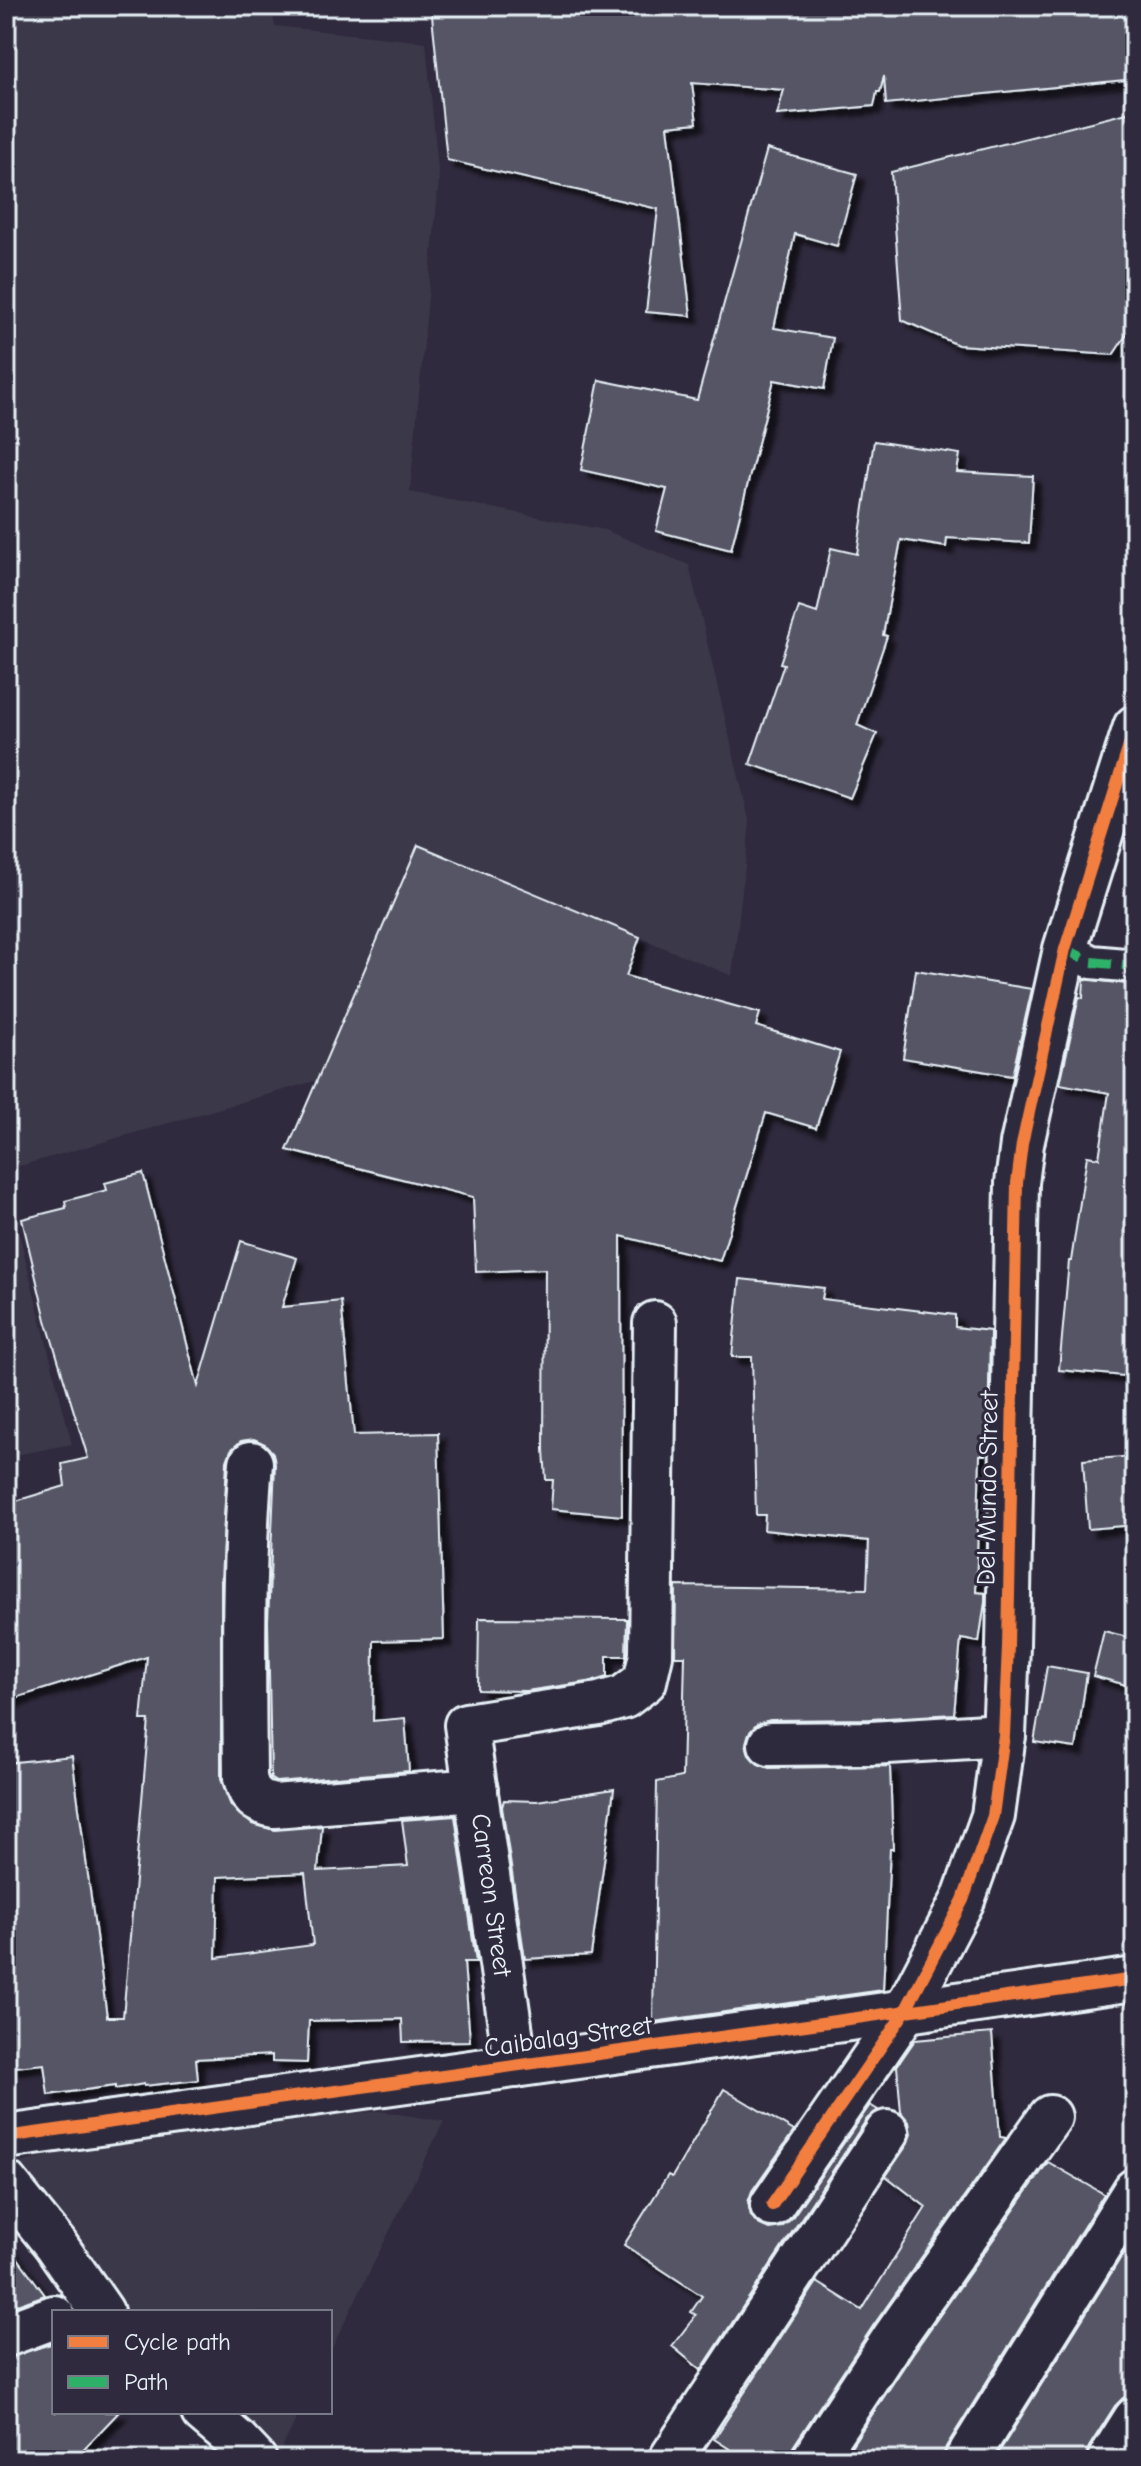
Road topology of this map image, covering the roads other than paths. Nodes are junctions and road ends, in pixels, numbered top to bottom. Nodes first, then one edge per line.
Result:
1 (1135, 727) edge
2 (1065, 949) junction
3 (1135, 966) edge
4 (655, 1323) dead end
5 (251, 1463) dead end
6 (1004, 1735) junction
7 (770, 1744) dead end
8 (476, 1790) junction
9 (1135, 1979) edge
10 (904, 2013) junction
11 (516, 2066) junction
12 (1050, 2117) dead end
13 (887, 2132) dead end
14 (6, 2137) edge
15 (6, 2183) edge
16 (1135, 2190) edge
17 (772, 2205) dead end
18 (88, 2309) edge
19 (52, 2318) edge
20 (6, 2335) edge
21 (205, 2414) edge
22 (1135, 2419) edge
23 (255, 2460) edge
24 (671, 2460) edge
25 (813, 2460) edge
26 (966, 2460) edge
27 (1109, 2460) edge

1 - 2 street, Del Mundo Street
2 - 3 street
2 - 6 street, Del Mundo Street
4 - 8 street, Carreon Street
5 - 8 street
6 - 7 street
6 - 10 street, Del Mundo Street
8 - 11 street, Carreon Street
9 - 10 street, Caibalag Street
10 - 11 street, Caibalag Street
10 - 17 street, Del Mundo Street
11 - 14 street, Caibalag Street
12 - 25 street
13 - 24 street
15 - 18 street
16 - 26 street
19 - 20 street
21 - 23 street
22 - 27 street

